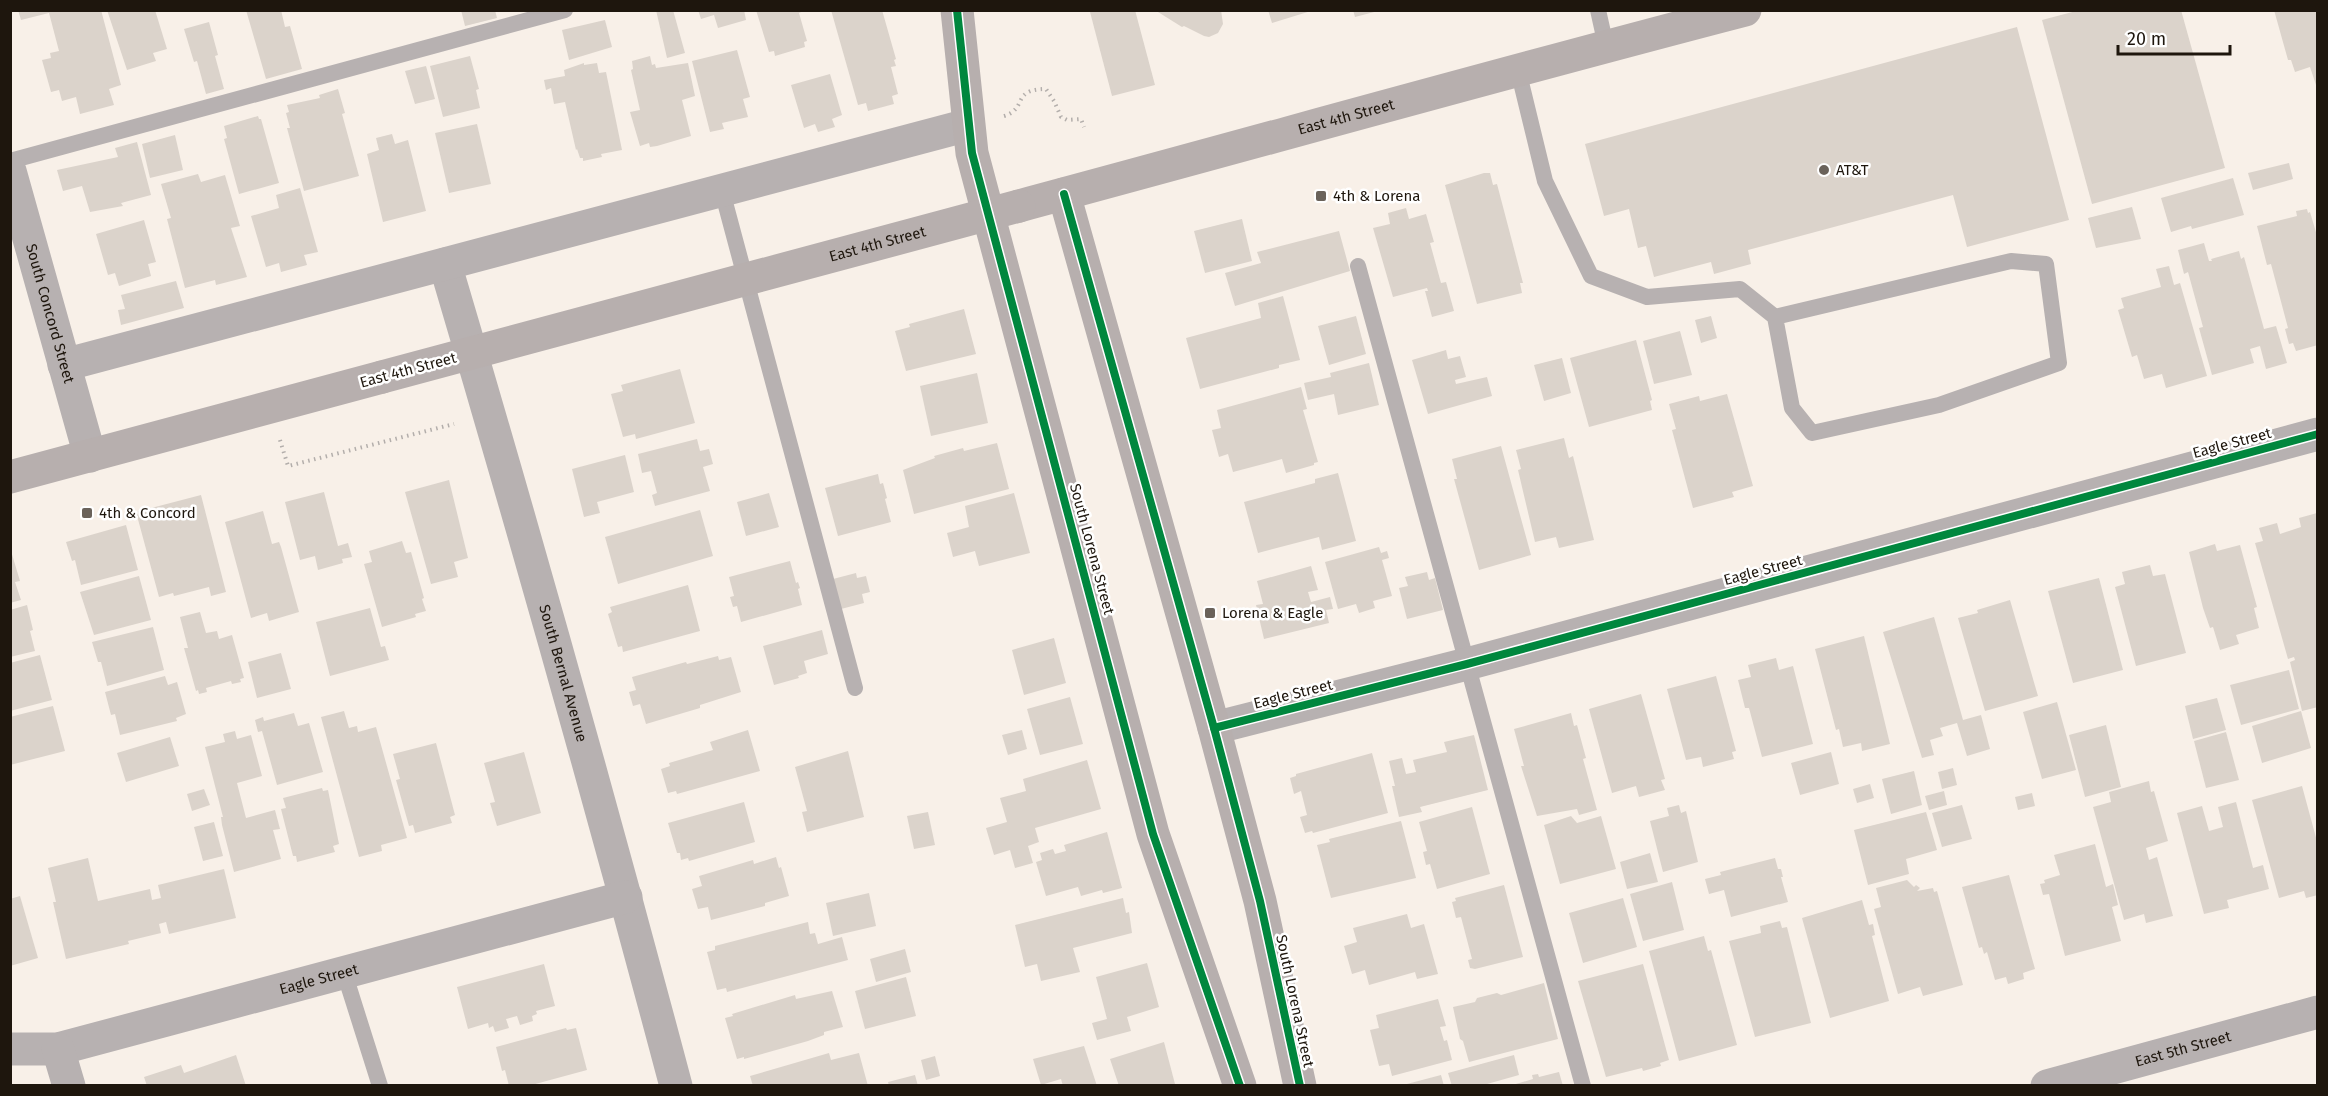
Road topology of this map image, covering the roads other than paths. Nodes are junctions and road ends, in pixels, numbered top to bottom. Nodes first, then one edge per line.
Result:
1 (565, 10) edge
2 (957, 10) edge
3 (1598, 10) edge
4 (1745, 10) edge
5 (1606, 46) junction
6 (1518, 70) junction
7 (969, 125) junction
8 (10, 161) edge
9 (10, 171) edge
10 (722, 191) junction
11 (1064, 194) junction
12 (445, 264) junction
13 (1358, 266) dead end
14 (1775, 317) junction
15 (64, 365) junction
16 (2318, 434) edge
17 (90, 456) junction
18 (10, 477) edge
19 (1467, 664) junction
20 (855, 688) dead end
21 (1214, 728) junction
22 (626, 897) junction
23 (344, 972) junction
24 (2318, 1012) edge
25 (10, 1049) edge
26 (58, 1049) junction
27 (69, 1086) edge
28 (380, 1086) edge
29 (676, 1086) edge
30 (1240, 1086) edge
31 (1300, 1086) edge
32 (1583, 1086) edge
33 (2047, 1086) edge

1 - 8 lane
2 - 7 main road, South Lorena Street
3 - 5 lane
4 - 5 main road, East 4th Street
5 - 6 main road, East 4th Street
6 - 11 main road, East 4th Street
6 - 14 lane
7 - 10 street
7 - 30 main road, South Lorena Street
9 - 15 street, South Concord Street
10 - 12 street
10 - 20 lane
11 - 17 main road, East 4th Street, bridge
11 - 21 main road, South Lorena Street
12 - 15 street
12 - 22 street, South Bernal Avenue
13 - 19 lane
14 - 14 lane
15 - 17 street, South Concord Street
16 - 19 street, Eagle Street
17 - 18 main road, East 4th Street
19 - 21 street, Eagle Street
19 - 32 lane
21 - 31 main road, South Lorena Street
22 - 23 street, Eagle Street
22 - 29 street, South Bernal Avenue
23 - 26 street, Eagle Street
23 - 28 lane
24 - 33 street, East 5th Street
25 - 26 street, Eagle Street
26 - 27 street

